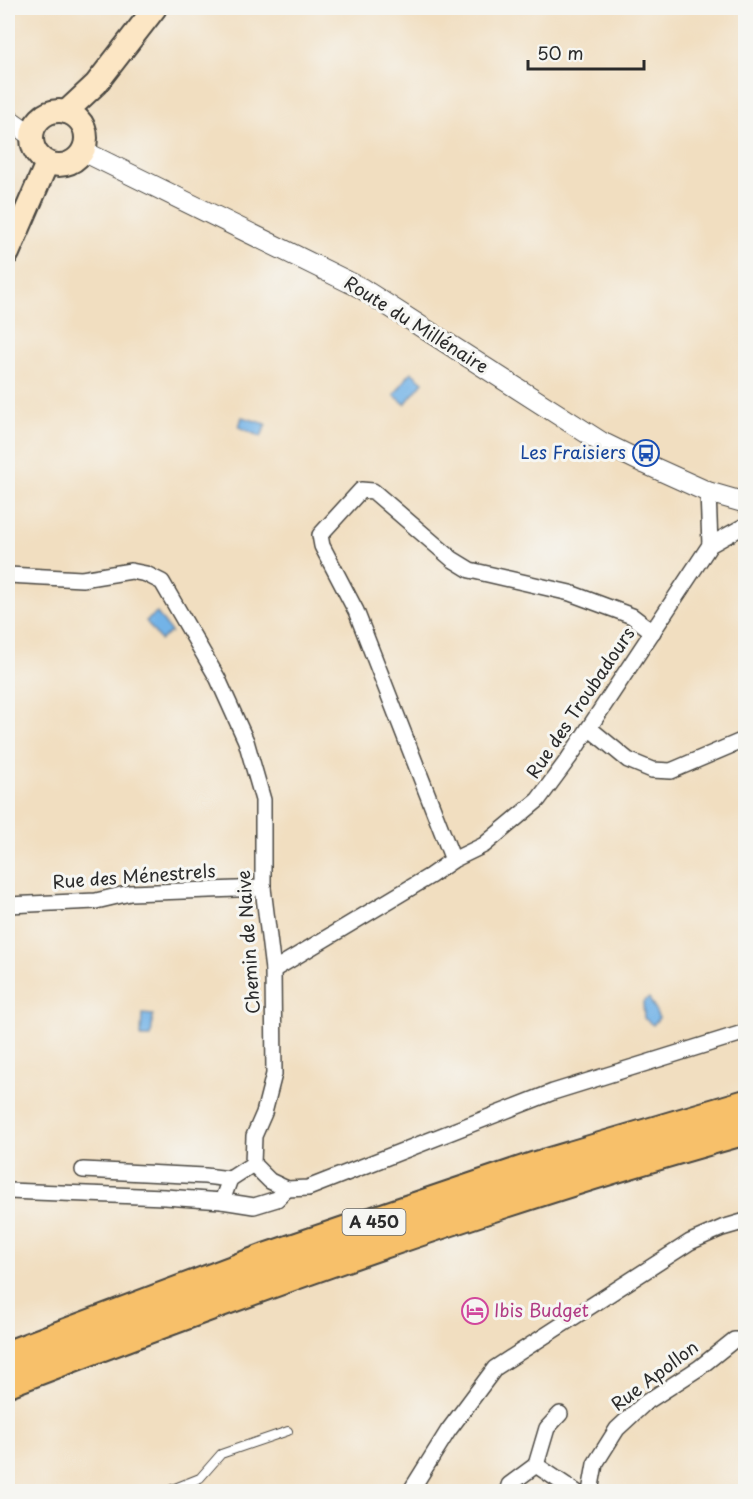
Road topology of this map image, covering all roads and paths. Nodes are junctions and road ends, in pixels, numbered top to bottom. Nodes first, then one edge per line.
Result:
1 (155, 8) edge
2 (72, 116) junction
3 (8, 119) edge
4 (32, 136) junction
5 (83, 152) junction
6 (47, 163) junction
7 (8, 253) edge
8 (708, 492) junction
9 (746, 504) edge
10 (746, 525) edge
11 (710, 545) junction
12 (8, 575) edge
13 (653, 632) junction
14 (589, 728) junction
15 (746, 739) edge
16 (453, 860) junction
17 (263, 888) junction
18 (8, 905) edge
19 (273, 970) junction
20 (746, 1032) edge
21 (746, 1104) edge
22 (746, 1130) edge
23 (253, 1164) junction
24 (83, 1170) dead end
25 (230, 1179) junction
26 (287, 1189) junction
27 (8, 1191) edge
28 (222, 1201) junction
29 (746, 1221) edge
30 (746, 1340) edge
31 (110, 1342) junction
32 (8, 1355) edge
33 (8, 1382) edge
34 (8, 1398) edge
35 (560, 1414) dead end
36 (288, 1431) dead end
37 (536, 1465) junction
38 (509, 1485) dead end
39 (165, 1491) edge
40 (410, 1491) edge
41 (576, 1491) edge
42 (590, 1491) edge

1 - 2 main road
2 - 4 main road
2 - 5 main road
3 - 4 street
4 - 6 main road
5 - 6 main road
5 - 8 street, Route du Millénaire
6 - 7 main road
8 - 9 street, Route du Millénaire
8 - 11 street
10 - 11 street, Rue des Troubadours
11 - 13 street, Rue des Troubadours
12 - 17 street, Chemin de Naive
13 - 14 street, Rue des Troubadours
13 - 16 street
14 - 15 street
14 - 16 street, Rue des Troubadours
16 - 19 street, Rue des Troubadours
17 - 18 street, Rue des Ménestrels
17 - 19 street, Chemin de Naive
19 - 23 street, Chemin de Naive
20 - 26 street
21 - 32 highway, A 450
22 - 31 highway, A 450
23 - 25 street
23 - 26 street
24 - 25 street
25 - 28 street
26 - 28 street
27 - 28 street
29 - 40 street
30 - 42 street, Rue Apollon
31 - 33 highway, A 450
31 - 34 highway
35 - 37 street
36 - 39 lane
37 - 38 street
37 - 41 street

